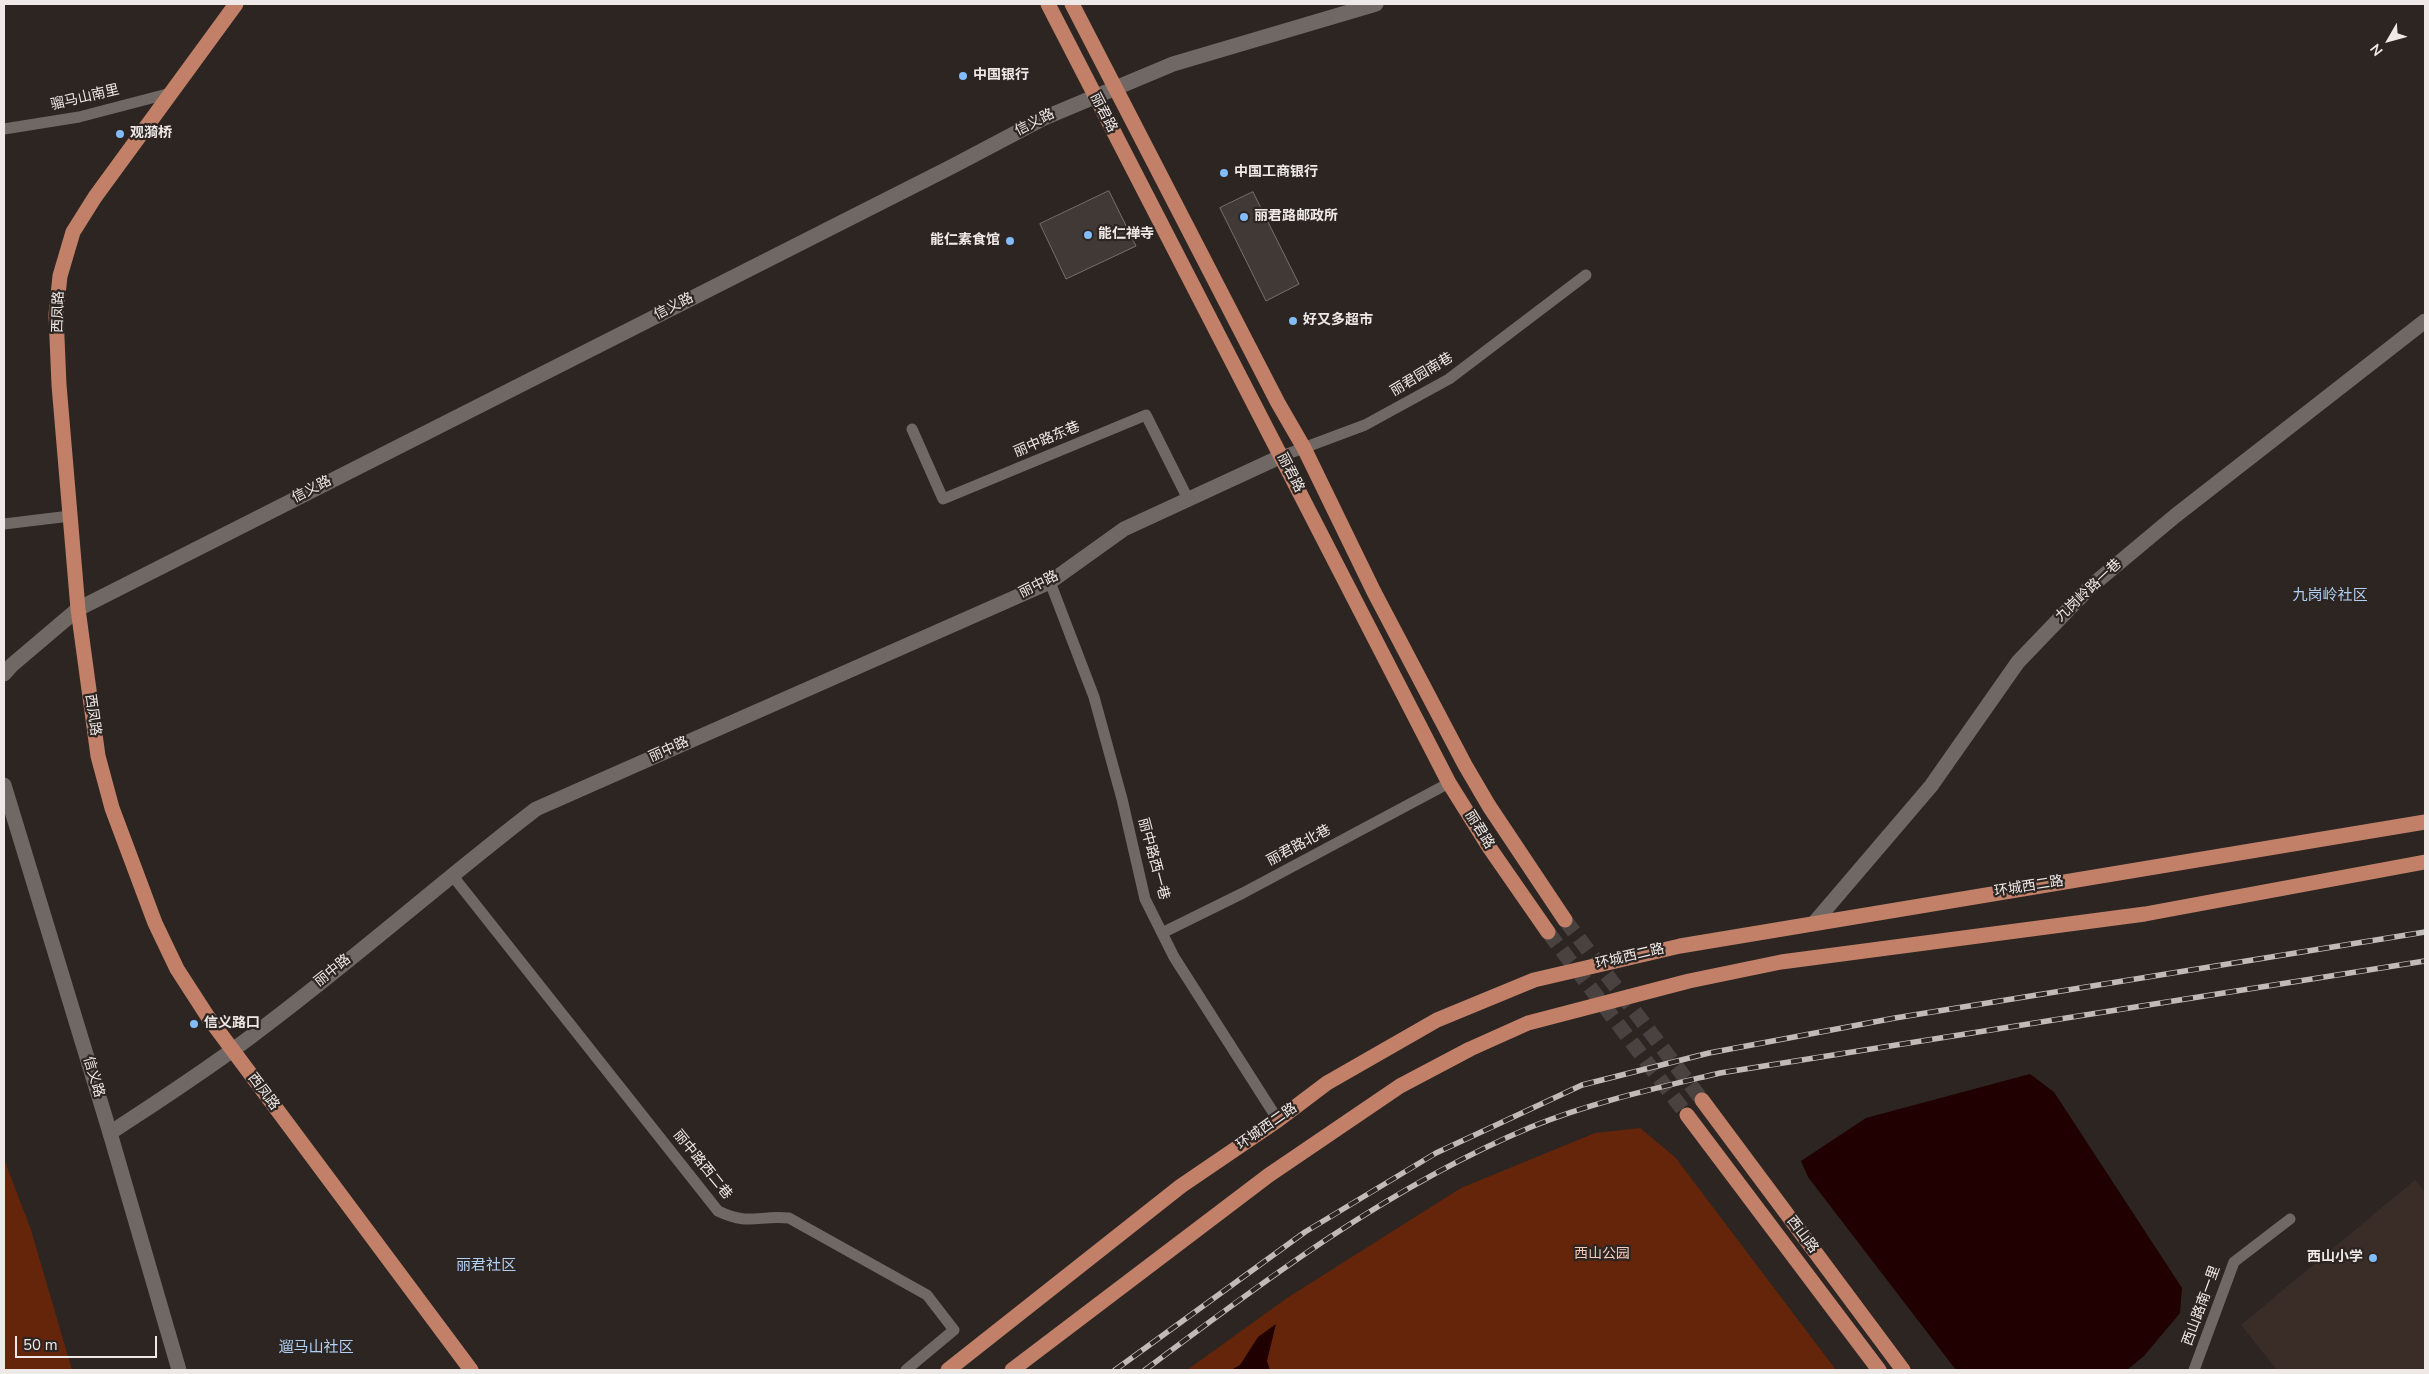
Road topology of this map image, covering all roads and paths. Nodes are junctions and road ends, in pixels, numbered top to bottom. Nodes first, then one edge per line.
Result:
1 (236, 4) edge
2 (1048, 4) edge
3 (1072, 4) edge
4 (1376, 4) edge
5 (1115, 87) junction
6 (171, 92) junction
7 (1094, 96) junction
8 (4, 129) edge
9 (1586, 274) dead end
10 (2425, 321) edge
11 (912, 429) dead end
12 (1304, 448) junction
13 (1282, 456) junction
14 (1188, 499) junction
15 (70, 516) junction
16 (4, 524) edge
17 (1050, 582) junction
18 (78, 609) junction
19 (4, 674) edge
20 (1448, 783) junction
21 (4, 785) edge
22 (2425, 822) edge
23 (2425, 862) edge
24 (452, 874) junction
25 (1565, 920) tunnel mouth
26 (1814, 923) junction
27 (1162, 932) junction
28 (1548, 932) tunnel mouth
29 (232, 1051) junction
30 (1702, 1100) tunnel mouth
31 (1687, 1114) tunnel mouth
32 (1278, 1120) junction
33 (110, 1133) junction
34 (2290, 1219) dead end
35 (179, 1370) edge
36 (471, 1370) edge
37 (906, 1370) edge
38 (948, 1370) edge
39 (1012, 1370) edge
40 (1879, 1370) edge
41 (1903, 1370) edge
42 (2194, 1370) edge

1 - 6 main road, 西凤路
2 - 7 main road, 丽君路
3 - 5 main road, 丽君路
4 - 5 street, 信义路
5 - 7 street, 信义路
5 - 12 main road, 丽君路
6 - 8 lane, 骝马山南里
6 - 15 main road, 西凤路
7 - 13 main road, 丽君路
7 - 18 street, 信义路
9 - 12 lane, 丽君园南巷
10 - 26 street, 九岗岭路一巷
11 - 14 lane, 丽中路东巷
12 - 13 lane, 丽君园南巷
12 - 25 main road, 丽君路
13 - 14 street, 丽中路
13 - 20 main road, 丽君路
14 - 17 street, 丽中路
15 - 16 lane
15 - 18 main road, 西凤路
17 - 24 street, 丽中路
17 - 27 lane, 丽中路西一巷
18 - 19 street, 信义路
18 - 29 main road, 西凤路
20 - 27 lane, 丽君路北巷
20 - 28 main road, 丽君路
21 - 33 street, 信义路
22 - 26 main road, 环城西二路
23 - 39 main road
24 - 29 street, 丽中路
24 - 37 lane, 丽中路西二巷
26 - 32 main road, 环城西二路
27 - 32 lane, 丽中路西一巷
29 - 33 street, 丽中路
29 - 36 main road, 西凤路
30 - 41 main road, 西山路
31 - 40 main road, 西山路
32 - 38 main road, 环城西二路
33 - 35 street, 信义路
34 - 42 lane, 西山路南一里

